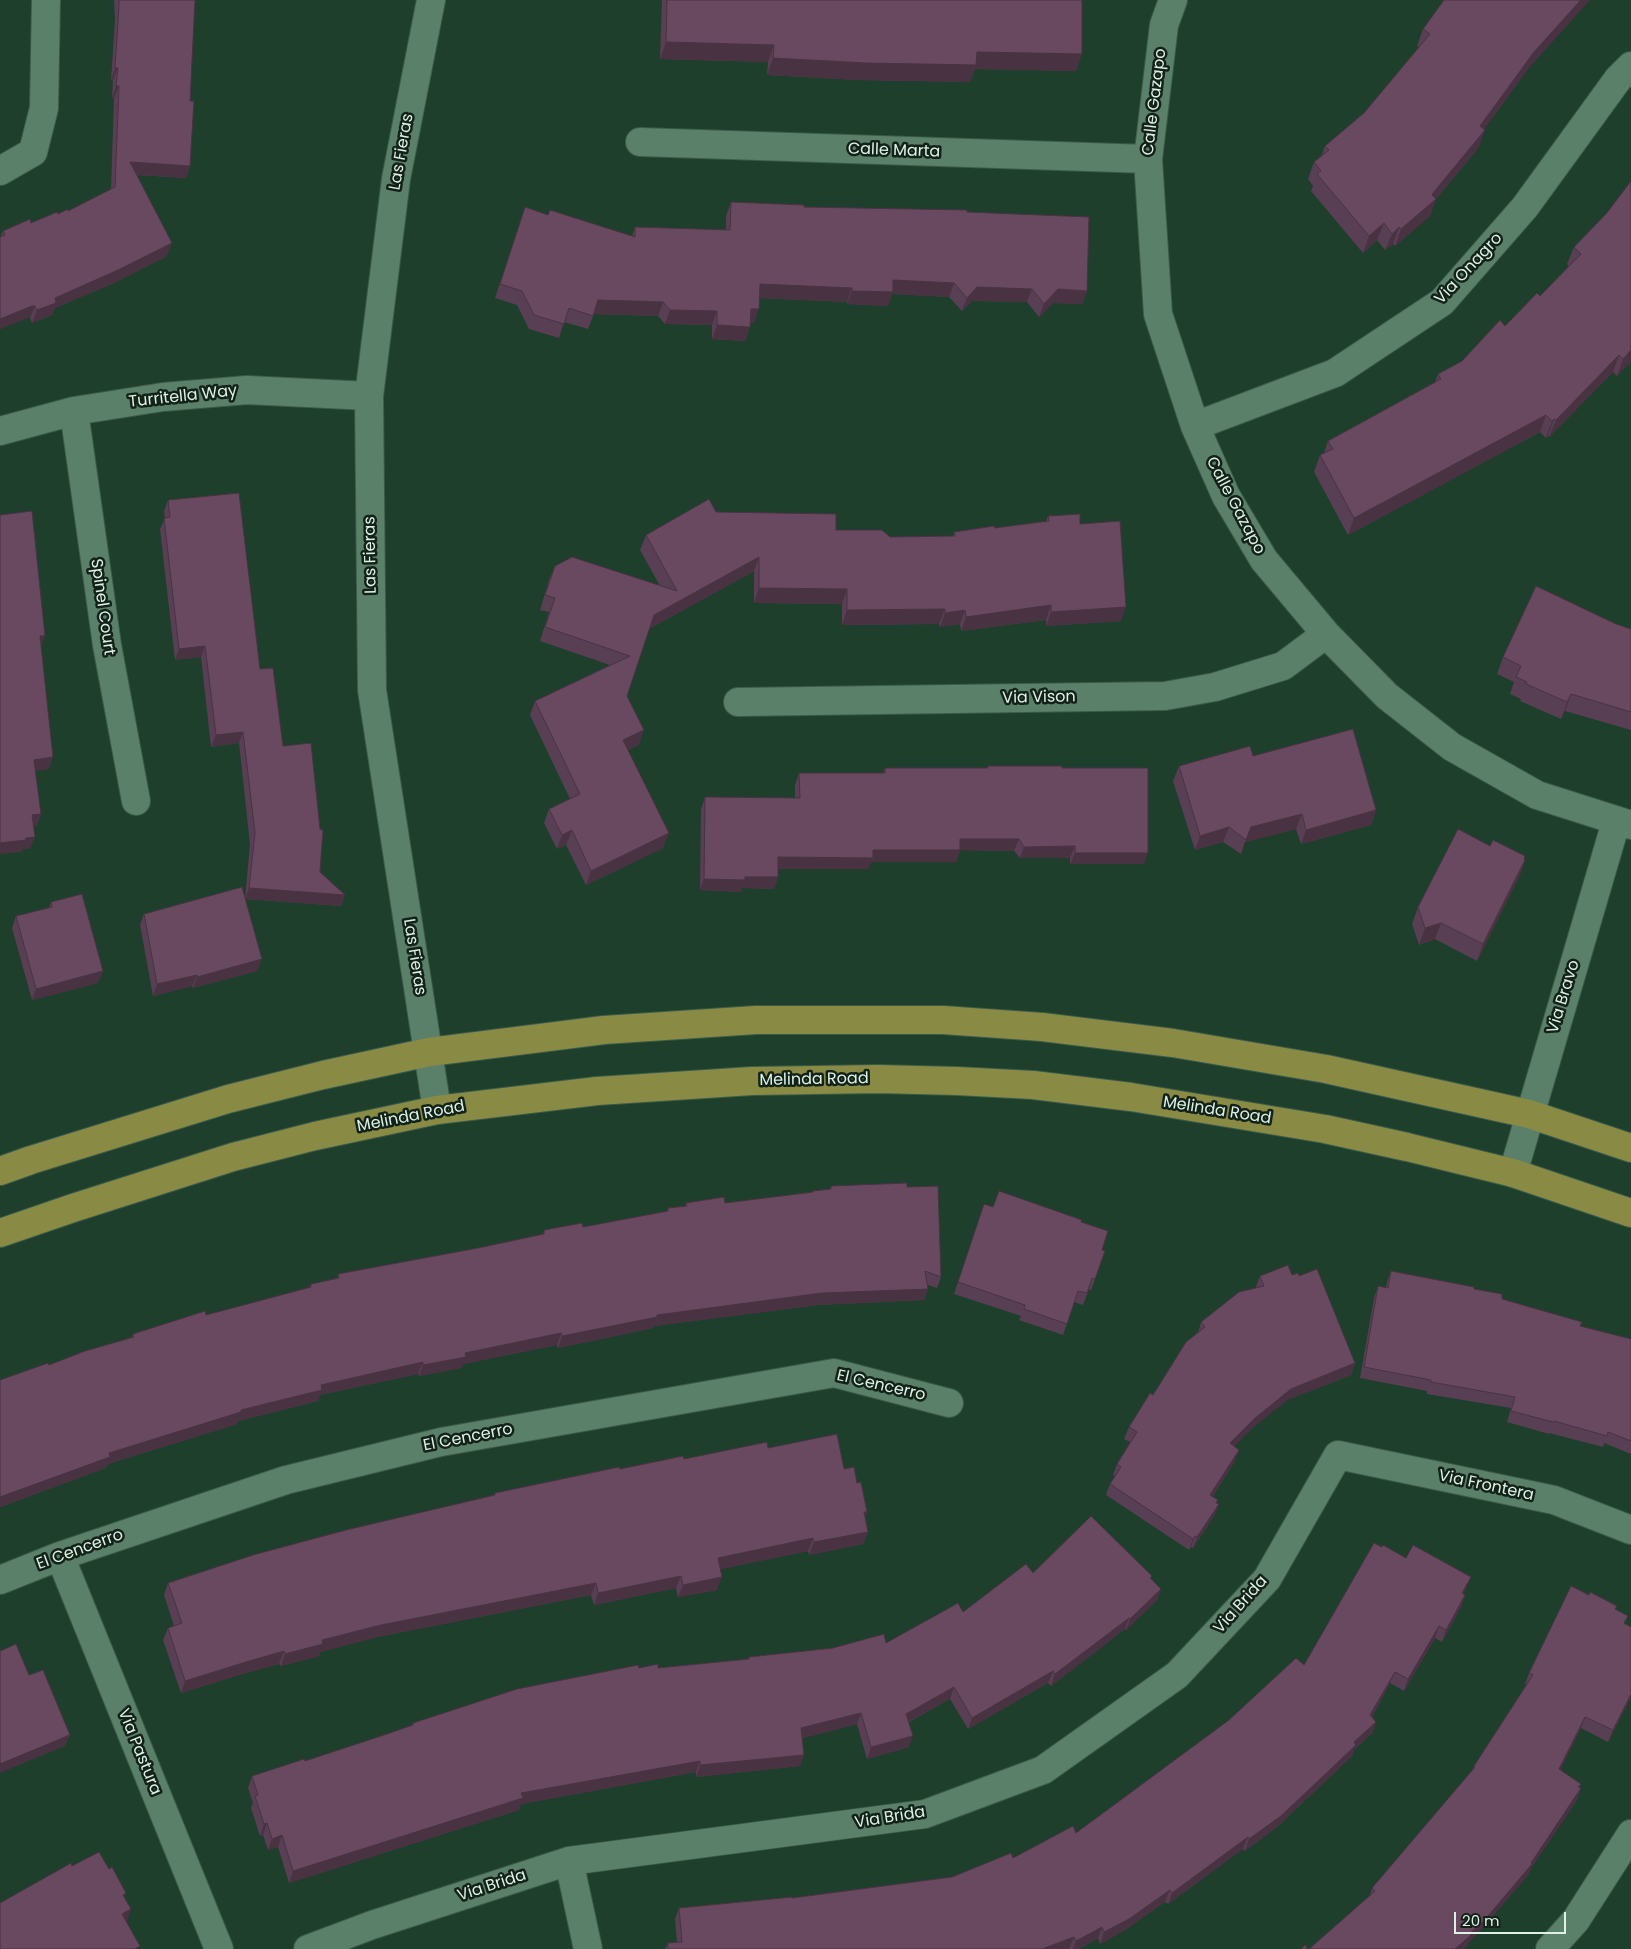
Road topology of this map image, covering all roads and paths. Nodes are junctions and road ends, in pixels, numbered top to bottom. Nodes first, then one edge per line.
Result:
1 (46, 0) edge
2 (431, 0) edge
3 (1173, 0) edge
4 (1631, 66) edge
5 (640, 142) dead end
6 (1148, 159) junction
7 (0, 171) edge
8 (369, 396) junction
9 (74, 411) junction
10 (1195, 426) junction
11 (0, 431) edge
12 (1326, 634) junction
13 (738, 702) dead end
14 (136, 802) dead end
15 (1624, 824) edge
16 (429, 1052) junction
17 (437, 1110) junction
18 (1530, 1114) junction
19 (1631, 1148) edge
20 (0, 1171) edge
21 (1513, 1173) junction
22 (1631, 1213) edge
23 (0, 1234) edge
24 (949, 1403) dead end
25 (1338, 1455) joint
26 (1631, 1530) edge
27 (60, 1556) junction
28 (0, 1580) edge
29 (1631, 1834) edge
30 (569, 1861) junction
31 (219, 1949) edge
32 (308, 1949) edge
33 (588, 1949) edge
34 (1550, 1949) edge

1 - 7 street
2 - 8 street, Las Fieras
3 - 6 street, Calle Gazapo
4 - 10 street, Via Onagro
5 - 6 street, Calle Marta
6 - 10 street, Calle Gazapo
8 - 9 street, Turritella Way
8 - 16 street, Las Fieras
9 - 11 street, Turritella Way
9 - 14 street, Spinel Court
10 - 12 street, Calle Gazapo
12 - 13 street, Via Vison
12 - 15 street, Calle Gazapo
15 - 18 street, Via Bravo
16 - 17 street, Las Fieras
16 - 18 main road
16 - 20 main road
17 - 21 main road, Melinda Road
17 - 23 main road, Melinda Road
18 - 19 main road
18 - 21 street, Via Bravo
21 - 22 main road, Melinda Road
24 - 27 street, El Cencerro
25 - 26 street, Via Frontera
25 - 30 street, Via Brida
27 - 28 street, El Cencerro
27 - 31 street, Via Pastura
29 - 34 street
30 - 32 street, Via Brida
30 - 33 street

